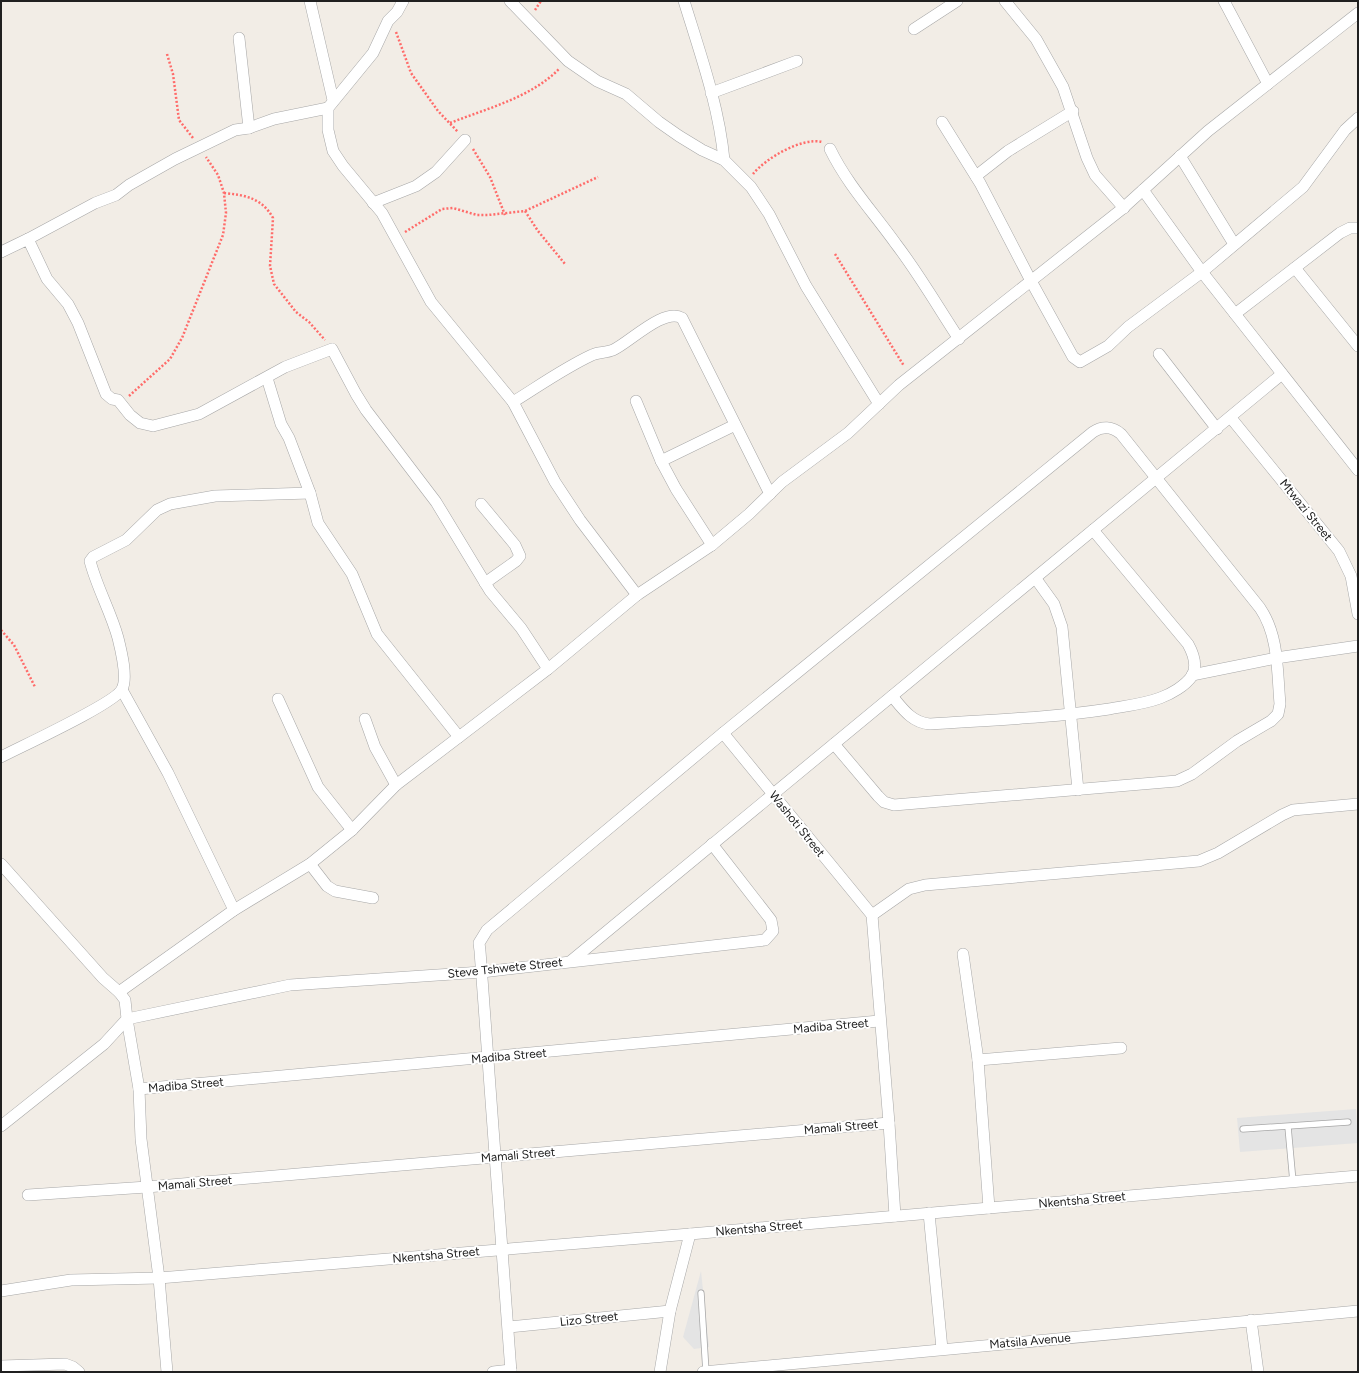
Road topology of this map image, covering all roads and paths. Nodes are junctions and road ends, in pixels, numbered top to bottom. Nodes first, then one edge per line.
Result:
1 (310, 1) edge
2 (403, 1) edge
3 (510, 1) edge
4 (684, 1) edge
5 (957, 1) edge
6 (1005, 1) edge
7 (1224, 1) edge
8 (1358, 13) edge
9 (388, 20) junction
10 (914, 29) dead end
11 (239, 38) dead end
12 (167, 54) dead end
13 (568, 61) junction
14 (797, 61) dead end
15 (1268, 84) junction
16 (711, 93) junction
17 (331, 104) junction
18 (1073, 111) junction
19 (1358, 118) edge
20 (450, 122) junction
21 (942, 122) dead end
22 (250, 128) junction
23 (465, 140) junction
24 (200, 147) junction
25 (830, 149) joint
26 (1180, 156) junction
27 (724, 160) junction
28 (976, 176) junction
29 (598, 177) dead end
30 (746, 182) junction
31 (1143, 190) junction
32 (224, 193) junction
33 (373, 203) junction
34 (1124, 208) junction
35 (525, 211) junction
36 (505, 214) junction
37 (1358, 228) edge
38 (396, 237) junction
39 (28, 239) junction
40 (1234, 244) junction
41 (1, 252) edge
42 (835, 254) dead end
43 (565, 264) dead end
44 (1295, 268) junction
45 (1202, 272) junction
46 (1031, 281) junction
47 (1235, 314) junction
48 (958, 339) junction
49 (1358, 346) edge
50 (332, 349) junction
51 (1159, 354) dead end
52 (1282, 374) junction
53 (911, 376) junction
54 (267, 378) junction
55 (118, 400) junction
56 (636, 401) dead end
57 (513, 402) junction
58 (879, 404) junction
59 (1231, 418) junction
60 (735, 425) junction
61 (1217, 429) junction
62 (661, 461) junction
63 (1358, 470) edge
64 (1157, 479) junction
65 (310, 493) junction
66 (770, 494) junction
67 (481, 504) dead end
68 (1093, 530) junction
69 (712, 545) junction
70 (1036, 579) junction
71 (485, 583) junction
72 (637, 594) junction
73 (1358, 614) edge
74 (1, 630) edge
75 (1358, 646) edge
76 (1276, 658) junction
77 (548, 669) junction
78 (1192, 675) junction
79 (35, 687) dead end
80 (122, 690) junction
81 (892, 696) junction
82 (278, 699) dead end
83 (1070, 715) junction
84 (365, 719) dead end
85 (723, 733) junction
86 (459, 737) junction
87 (834, 744) junction
88 (1, 757) edge
89 (396, 785) junction
90 (1078, 790) junction
91 (773, 794) junction
92 (1358, 804) edge
93 (352, 830) junction
94 (712, 844) junction
95 (1, 864) edge
96 (310, 864) junction
97 (373, 898) dead end
98 (234, 910) junction
99 (872, 915) junction
100 (963, 954) dead end
101 (571, 961) junction
102 (482, 972) junction
103 (119, 992) junction
104 (127, 1019) junction
105 (879, 1021) junction
106 (1121, 1048) dead end
107 (487, 1058) junction
108 (978, 1060) junction
109 (139, 1089) junction
110 (1348, 1122) dead end
111 (889, 1123) junction
112 (1, 1126) edge
113 (1288, 1127) junction
114 (1243, 1129) dead end
115 (494, 1157) junction
116 (1358, 1176) edge
117 (1294, 1182) junction
118 (147, 1187) junction
119 (28, 1195) dead end
120 (989, 1208) junction
121 (929, 1213) junction
122 (894, 1216) junction
123 (690, 1234) junction
124 (501, 1250) junction
125 (159, 1278) junction
126 (1, 1292) edge
127 (701, 1293) dead end
128 (670, 1311) junction
129 (1358, 1311) edge
130 (1251, 1320) junction
131 (509, 1327) junction
132 (942, 1349) junction
133 (1, 1366) edge
134 (511, 1371) edge
135 (79, 1372) edge
136 (167, 1372) edge
137 (493, 1372) edge
138 (660, 1372) edge
139 (703, 1372) edge
140 (706, 1372) edge
141 (1258, 1372) edge

1 - 17 street
2 - 9 street
3 - 13 street
4 - 16 street
5 - 10 street
6 - 18 street
7 - 15 street
8 - 15 street
9 - 17 street
9 - 20 path
11 - 22 street
12 - 24 path
13 - 20 path
13 - 27 street
14 - 16 street
15 - 26 street
16 - 27 street
17 - 22 street
17 - 33 street
18 - 28 street
18 - 34 street
19 - 40 street
20 - 23 path
21 - 28 street
22 - 24 street
23 - 33 street
23 - 36 path
24 - 32 path
24 - 39 street
25 - 30 path
25 - 48 street
26 - 31 street
26 - 40 street
27 - 30 street
28 - 46 street
29 - 35 path
30 - 58 street
31 - 34 street
31 - 45 street
32 - 50 path
32 - 55 path
33 - 38 street
34 - 46 street
35 - 36 path
35 - 43 path
36 - 38 path
37 - 44 street
38 - 57 street
39 - 41 street
39 - 55 street
40 - 45 street
42 - 53 path
44 - 47 street
44 - 49 street
45 - 46 street
45 - 47 street
46 - 48 street
47 - 52 street
48 - 53 street
50 - 54 street
50 - 71 street
51 - 61 street
52 - 59 street
52 - 63 street
53 - 58 street
54 - 55 street
54 - 65 street
56 - 62 street
57 - 60 street
57 - 72 street
58 - 66 street
59 - 61 street
59 - 73 street, Mtwazi Street
60 - 62 street
60 - 66 street
61 - 64 street
62 - 69 street
64 - 68 street
64 - 76 street
64 - 85 street
65 - 80 street
65 - 86 street
66 - 69 street
67 - 71 street
68 - 70 street
68 - 78 street
69 - 72 street
70 - 81 street
70 - 83 street
71 - 77 street
72 - 77 street
74 - 79 path
75 - 76 street
76 - 78 street
76 - 90 street
77 - 86 street
78 - 83 street
80 - 88 street
80 - 98 street
81 - 83 street
81 - 87 street
82 - 93 street
83 - 90 street
84 - 89 street
85 - 91 street, Washoti Street
85 - 102 street
86 - 89 street
87 - 90 street
87 - 91 street
89 - 93 street
91 - 94 street
91 - 99 street, Washoti Street
92 - 99 street
93 - 96 street
94 - 101 street
94 - 101 street, Steve Tshwete Street
95 - 103 street
96 - 97 street
96 - 98 street
98 - 103 street
99 - 105 street
100 - 108 street
101 - 102 street, Steve Tshwete Street
102 - 104 street, Steve Tshwete Street
102 - 107 street
103 - 104 street
104 - 109 street
104 - 112 street
105 - 107 street, Madiba Street
105 - 111 street
106 - 108 street
107 - 109 street, Madiba Street
107 - 115 street
108 - 120 street
109 - 118 street
110 - 113 lane
111 - 115 street, Mamali Street
111 - 122 street
113 - 114 lane
113 - 117 lane
115 - 118 street, Mamali Street
115 - 124 street
116 - 117 street, Nkentsha Street
117 - 120 street, Nkentsha Street
118 - 119 street, Mamali Street
118 - 125 street
120 - 121 street, Nkentsha Street
121 - 122 street, Nkentsha Street
121 - 132 street
122 - 123 street, Nkentsha Street
123 - 124 street, Nkentsha Street
123 - 128 street
124 - 125 street, Nkentsha Street
124 - 131 street
125 - 126 street, Nkentsha Street
125 - 136 street
127 - 140 lane
128 - 131 street, Lizo Street
128 - 138 street
129 - 130 street, Matsila Avenue
130 - 132 street, Matsila Avenue
130 - 141 street
131 - 134 street
132 - 140 street, Matsila Avenue
133 - 135 street
134 - 137 street
139 - 140 street, Matsila Avenue

